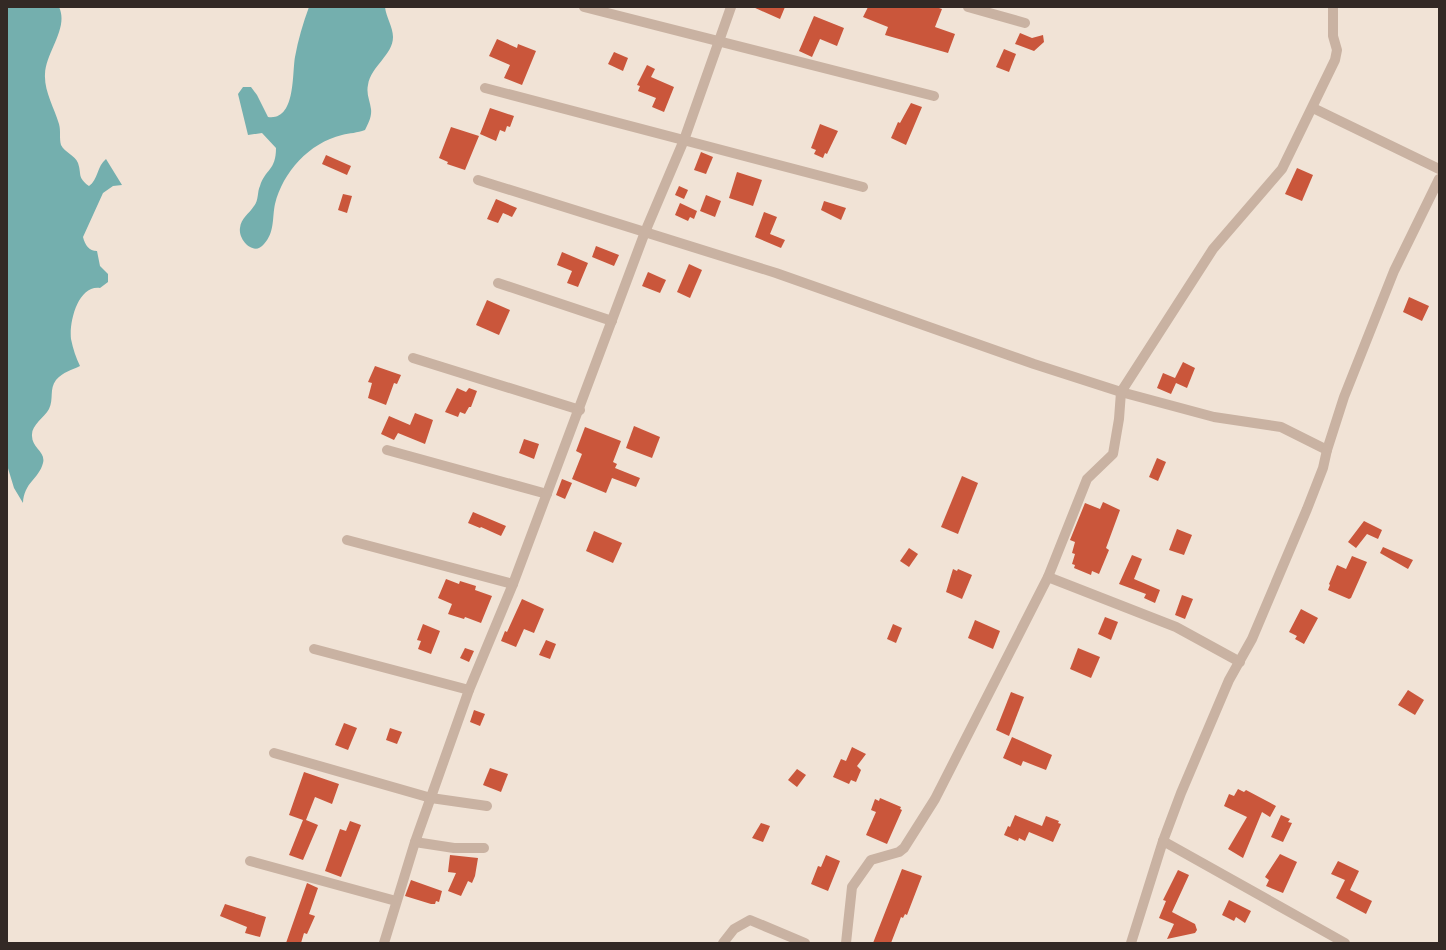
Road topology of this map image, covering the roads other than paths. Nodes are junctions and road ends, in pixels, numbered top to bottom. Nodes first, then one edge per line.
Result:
1 (584, 7) edge
2 (731, 7) edge
3 (968, 7) edge
4 (1333, 7) edge
5 (1025, 23) dead end
6 (719, 42) junction
7 (485, 88) dead end
8 (934, 96) dead end
9 (1313, 108) junction
10 (684, 140) junction
11 (1439, 169) edge
12 (1439, 179) edge
13 (478, 180) dead end
14 (863, 187) dead end
15 (645, 232) junction
16 (498, 283) dead end
17 (612, 321) junction
18 (413, 358) dead end
19 (1121, 392) junction
20 (580, 410) junction
21 (387, 450) dead end
22 (1327, 450) junction
23 (547, 494) junction
24 (347, 540) dead end
25 (1048, 577) junction
26 (513, 584) junction
27 (314, 649) dead end
28 (1240, 662) junction
29 (469, 690) junction
30 (274, 753) dead end
31 (430, 798) junction
32 (487, 806) dead end
33 (1162, 841) junction
34 (415, 842) junction
35 (484, 848) dead end
36 (250, 861) dead end
37 (396, 901) junction
38 (1134, 942) edge
39 (384, 943) edge
40 (723, 943) edge
41 (805, 943) edge
42 (846, 943) edge
43 (1345, 943) edge

1 - 6 street
2 - 6 street
3 - 5 street
4 - 9 street
6 - 8 street
6 - 10 street
7 - 10 street
9 - 11 street
9 - 19 street
10 - 14 street
10 - 15 street
12 - 22 street
13 - 15 street
15 - 17 street
15 - 19 street
16 - 17 street
17 - 20 street
18 - 20 street
19 - 22 street
19 - 25 street
20 - 23 street
21 - 23 street
22 - 28 street
23 - 26 street
24 - 26 street
25 - 28 street
25 - 42 street
26 - 29 street
27 - 29 street
28 - 33 street
29 - 31 street
30 - 31 street
31 - 32 street
31 - 34 street
33 - 38 street
33 - 43 street
34 - 35 street
34 - 37 street
36 - 37 street
37 - 39 street
40 - 41 street

